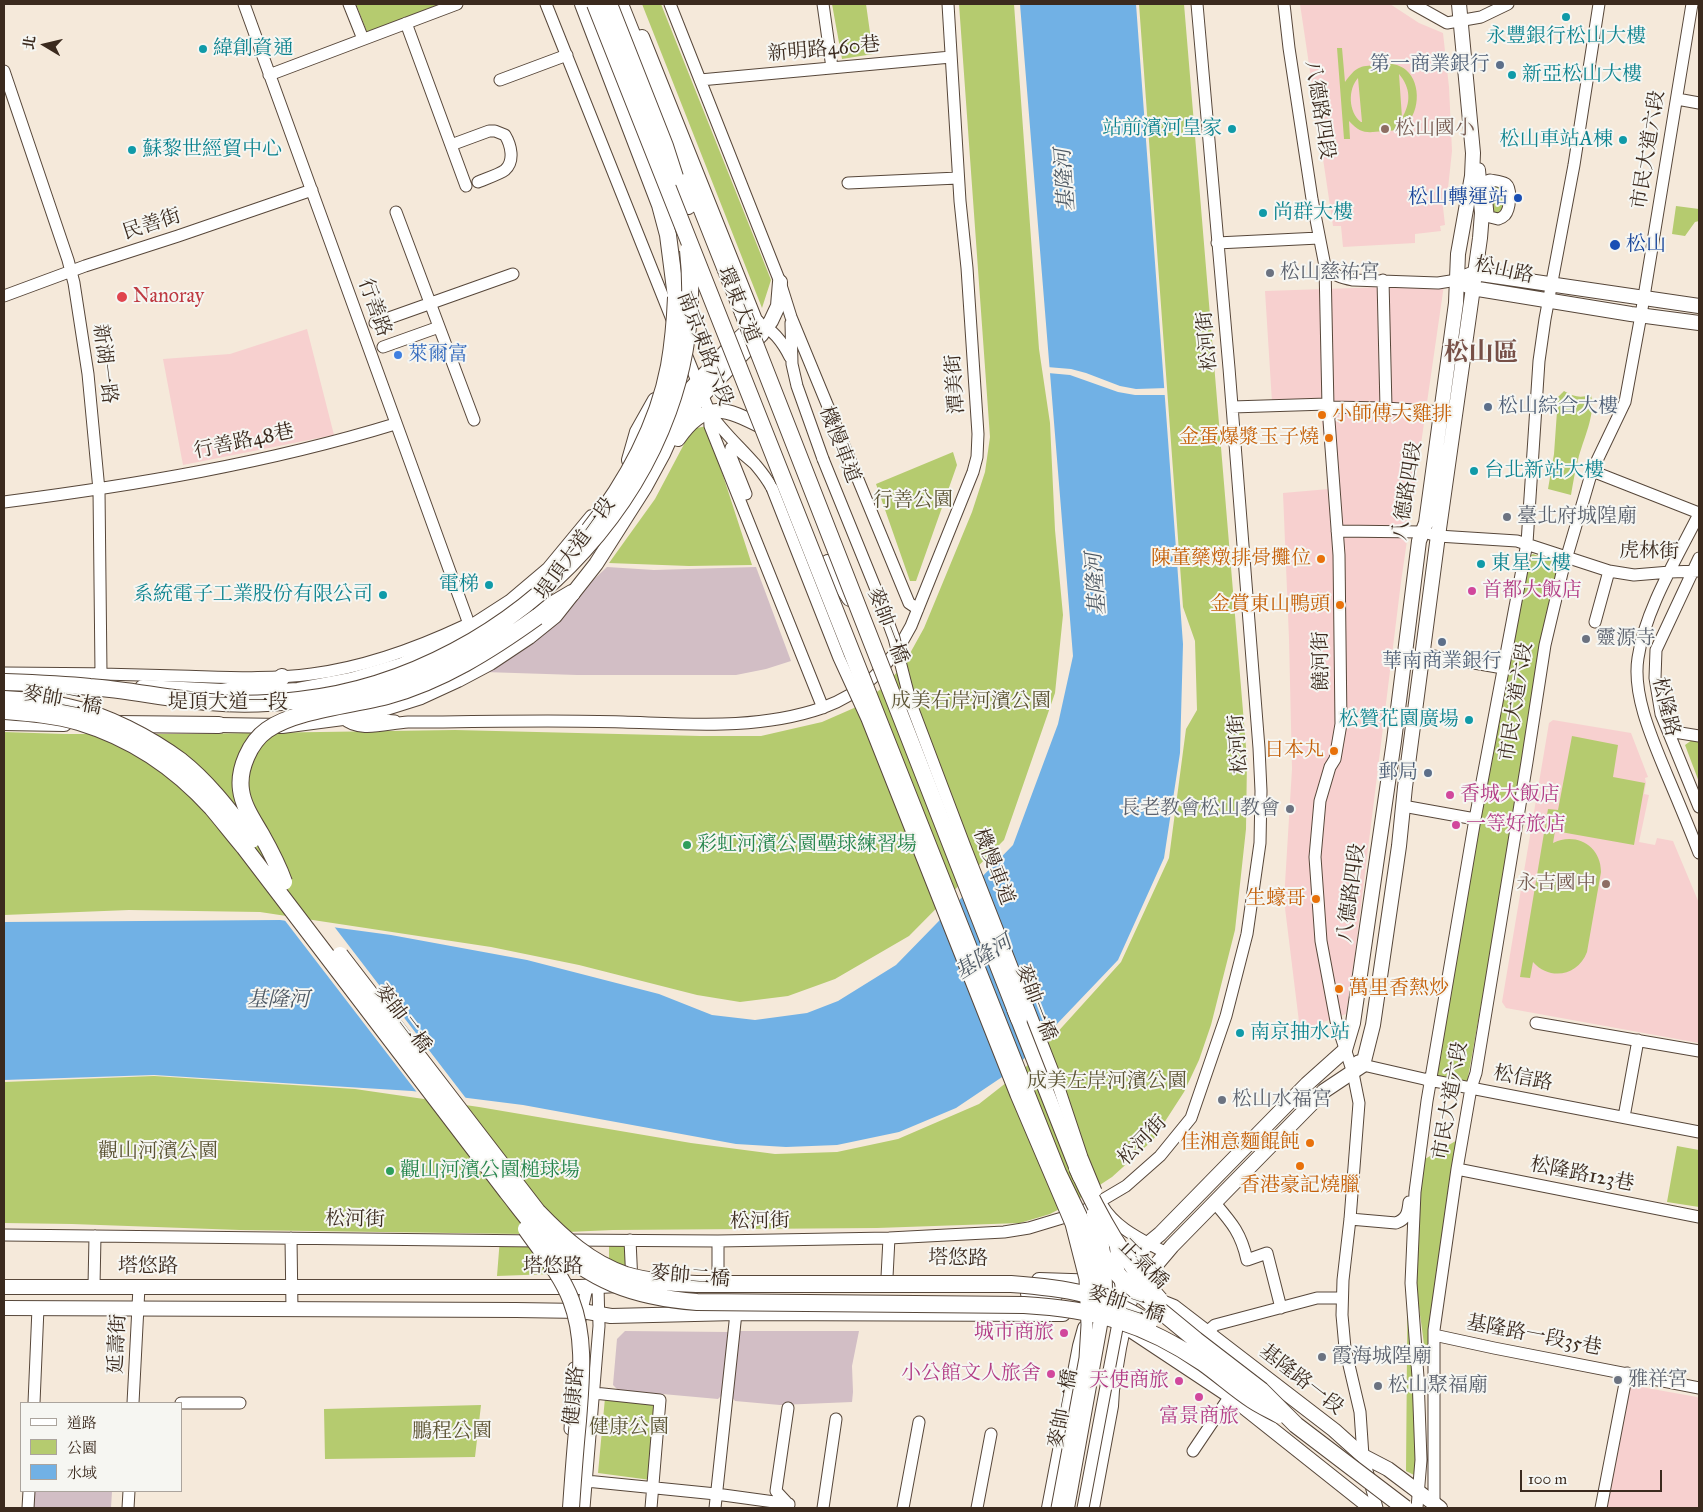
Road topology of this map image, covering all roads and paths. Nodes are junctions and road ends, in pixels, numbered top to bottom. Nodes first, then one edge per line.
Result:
1 (244, 4) edge
2 (349, 4) edge
3 (453, 4) edge
4 (546, 4) edge
5 (609, 4) edge
6 (620, 4) edge
7 (628, 4) edge
8 (670, 4) edge
9 (823, 4) edge
10 (948, 4) edge
11 (1197, 4) edge
12 (1284, 4) edge
13 (1413, 4) edge
14 (1459, 4) edge
15 (1508, 4) edge
16 (1599, 4) edge
17 (1692, 4) edge
18 (590, 5) edge
19 (1461, 21) junction
20 (406, 23) junction
21 (617, 25) junction
22 (363, 40) junction
23 (567, 55) junction
24 (951, 56) junction
25 (832, 68) junction
26 (4, 71) edge
27 (270, 75) junction
28 (500, 80) dead end
29 (700, 80) junction
30 (1677, 99) junction
31 (9, 100) edge
32 (1699, 103) edge
33 (451, 145) junction
34 (1473, 153) junction
35 (958, 178) junction
36 (478, 182) dead end
37 (848, 183) dead end
38 (466, 186) dead end
39 (312, 190) junction
40 (396, 212) dead end
41 (1319, 238) junction
42 (1217, 243) junction
43 (1326, 266) junction
44 (72, 271) junction
45 (1474, 273) junction
46 (513, 274) dead end
47 (1383, 280) junction
48 (1457, 280) junction
49 (780, 282) junction
50 (1552, 284) junction
51 (1472, 288) junction
52 (4, 296) edge
53 (1644, 298) junction
54 (1548, 300) junction
55 (430, 303) junction
56 (1699, 306) edge
57 (1641, 316) junction
58 (791, 317) junction
59 (671, 318) junction
60 (375, 323) dead end
61 (1699, 323) edge
62 (439, 327) junction
63 (762, 328) junction
64 (383, 347) dead end
65 (730, 347) junction
66 (736, 360) junction
67 (792, 364) junction
68 (697, 382) junction
69 (703, 395) junction
70 (1327, 406) junction
71 (1232, 408) junction
72 (1386, 408) junction
73 (709, 411) junction
74 (1441, 412) junction
75 (474, 420) dead end
76 (395, 424) junction
77 (762, 427) junction
78 (663, 454) junction
79 (629, 464) junction
80 (755, 464) junction
81 (1592, 471) junction
82 (778, 485) junction
83 (99, 490) junction
84 (4, 502) edge
85 (1699, 514) edge
86 (1337, 531) junction
87 (1423, 532) junction
88 (1438, 536) junction
89 (1527, 543) junction
90 (563, 552) junction
91 (1568, 557) junction
92 (1699, 558) edge
93 (828, 563) junction
94 (1609, 571) junction
95 (1670, 572) junction
96 (1696, 572) edge
97 (572, 592) junction
98 (918, 608) junction
99 (862, 617) junction
100 (839, 621) junction
101 (1595, 622) dead end
102 (469, 624) junction
103 (1422, 654) junction
104 (391, 656) junction
105 (1504, 668) junction
106 (4, 673) edge
107 (101, 673) junction
108 (282, 677) junction
109 (4, 682) edge
110 (4, 686) edge
111 (324, 686) junction
112 (222, 692) junction
113 (4, 699) edge
114 (825, 707) junction
115 (4, 711) edge
116 (343, 718) junction
117 (4, 722) edge
118 (219, 725) joint
119 (1668, 731) junction
120 (1699, 736) edge
121 (1403, 806) junction
122 (1699, 807) edge
123 (1475, 819) junction
124 (1699, 853) edge
125 (284, 882) junction
126 (1536, 1023) dead end
127 (1638, 1040) junction
128 (1345, 1050) junction
129 (1699, 1051) edge
130 (1358, 1069) junction
131 (1432, 1080) junction
132 (1471, 1088) junction
133 (1624, 1117) junction
134 (1699, 1132) edge
135 (1422, 1146) junction
136 (1077, 1168) joint
137 (1457, 1169) junction
138 (1058, 1173) joint
139 (508, 1192) junction
140 (1100, 1202) junction
141 (1214, 1202) junction
142 (1699, 1217) edge
143 (1350, 1219) junction
144 (4, 1235) edge
145 (95, 1236) junction
146 (290, 1238) junction
147 (889, 1238) junction
148 (630, 1240) junction
149 (718, 1241) junction
150 (1148, 1243) junction
151 (1166, 1253) junction
152 (887, 1277) junction
153 (718, 1278) junction
154 (630, 1279) junction
155 (1103, 1282) junction
156 (94, 1286) junction
157 (4, 1287) edge
158 (140, 1287) junction
159 (292, 1287) junction
160 (592, 1287) junction
161 (1134, 1290) junction
162 (1342, 1298) junction
163 (38, 1308) junction
164 (139, 1308) junction
165 (1282, 1308) junction
166 (4, 1309) edge
167 (292, 1310) junction
168 (582, 1311) junction
169 (736, 1313) junction
170 (1089, 1313) junction
171 (599, 1314) junction
172 (1124, 1326) junction
173 (1208, 1332) junction
174 (1434, 1335) junction
175 (574, 1366) junction
176 (596, 1367) junction
177 (1627, 1373) junction
178 (1699, 1388) edge
179 (594, 1393) junction
180 (1230, 1396) junction
181 (34, 1402) edge
182 (133, 1402) edge
183 (182, 1403) edge
184 (240, 1404) dead end
185 (788, 1408) dead end
186 (1275, 1409) junction
187 (836, 1419) dead end
188 (919, 1422) dead end
189 (1296, 1425) junction
190 (991, 1434) dead end
191 (1193, 1451) dead end
192 (1363, 1456) junction
193 (1377, 1463) junction
194 (586, 1481) junction
195 (653, 1487) junction
196 (29, 1492) edge
197 (129, 1492) edge
198 (1419, 1492) junction
199 (716, 1494) junction
200 (789, 1506) edge
201 (1436, 1507) edge
202 (28, 1508) edge
203 (128, 1508) edge
204 (564, 1508) edge
205 (571, 1508) edge
206 (584, 1508) edge
207 (651, 1508) edge
208 (714, 1508) edge
209 (823, 1508) edge
210 (903, 1508) edge
211 (977, 1508) edge
212 (1049, 1508) edge
213 (1057, 1508) edge
214 (1066, 1508) edge
215 (1084, 1508) edge
216 (1092, 1508) edge
217 (1371, 1508) edge
218 (1378, 1508) edge
219 (1405, 1508) edge
220 (1417, 1508) edge
221 (1601, 1508) edge

1 - 27 street, 行善路
2 - 22 street
3 - 20 street
4 - 23 street, 南京東路六段
5 - 21 highway
5 - 109 highway, bridge
6 - 99 highway, 環東大道, bridge
7 - 63 main road
8 - 29 street
9 - 25 street
10 - 24 street, 潭美街
11 - 42 street, 松河街
12 - 41 street, 八德路四段
13 - 19 street
14 - 19 main road, 八德路四段
15 - 19 street
16 - 50 street, 市民大道六段
17 - 30 street, 市民大道六段
18 - 21 highway
18 - 65 main road, 南京東路六段
18 - 100 highway, 環東大道, bridge
18 - 106 highway, bridge
19 - 34 main road, 八德路四段
20 - 22 street
20 - 33 street
21 - 93 highway
22 - 27 street
23 - 28 street
23 - 59 street, 南京東路六段
24 - 25 street, 新明路460巷
24 - 35 street, 潭美街
25 - 29 street, 新明路460巷
26 - 31 street, 新湖一路
27 - 39 street, 行善路
29 - 49 street
30 - 32 street
30 - 53 street, 市民大道六段
31 - 44 street, 新湖一路
33 - 36 street
33 - 38 street
34 - 45 main road, 八德路四段
34 - 48 main road, 八德路四段
35 - 37 street
35 - 98 street, 潭美街
39 - 44 street, 民善街
39 - 76 street, 行善路
40 - 55 street
41 - 42 street
41 - 43 street, 八德路四段
42 - 71 street, 松河街
43 - 47 street
43 - 70 street, 饒河街
44 - 52 street, 民善街
44 - 83 street, 新湖一路
45 - 48 main road, 松山路
45 - 50 main road, 松山路
45 - 51 main road, 八德路四段
46 - 55 street
47 - 48 street
47 - 72 street
48 - 51 main road, 松山路
48 - 74 main road, 八德路四段
49 - 58 street
49 - 63 main road
50 - 53 main road, 松山路
50 - 54 street, 市民大道六段
51 - 54 main road, 松山路
51 - 88 main road, 八德路四段
53 - 56 main road, 松山路
53 - 57 street, 市民大道六段
54 - 57 main road, 松山路
54 - 89 street, 市民大道六段
55 - 60 street
55 - 62 street
57 - 61 main road, 松山路
57 - 81 street, 市民大道六段
58 - 67 street, 機慢車道
58 - 98 street
59 - 68 street, 南京東路六段
59 - 79 main road
62 - 64 street
62 - 75 street
63 - 65 main road, 堤頂大道一段
63 - 66 main road, 堤頂大道一段
63 - 67 street, 機慢車道
63 - 214 main road, 麥帥一橋, bridge
65 - 66 main road, 南京東路六段
65 - 68 main road, 堤頂大道一段
66 - 69 main road, 堤頂大道一段
66 - 77 main road, 南京東路六段
67 - 215 street, 機慢車道, bridge
68 - 69 street, 南京東路六段
68 - 79 main road, 堤頂大道一段
69 - 73 street, 南京東路六段
69 - 78 main road, 堤頂大道一段
70 - 71 street
70 - 72 street
70 - 86 street, 饒河街
71 - 140 street, 松河街
72 - 74 street
73 - 77 main road
73 - 78 main road
73 - 80 street
73 - 114 street, 南京東路六段
74 - 87 main road, 八德路四段
76 - 83 street, 行善路48巷
76 - 102 street, 行善路
77 - 82 main road, 南京東路六段
78 - 97 main road, 堤頂大道一段
79 - 90 main road, 堤頂大道一段
80 - 82 street
80 - 114 street
81 - 85 street
81 - 91 street, 市民大道六段
82 - 213 street, bridge
82 - 214 main road, 麥帥一橋, bridge
83 - 84 street, 行善路48巷
83 - 107 street, 新湖一路
85 - 95 street, 松隆路
86 - 87 street, 虎林街
86 - 128 street, 饒河街
87 - 88 street, 虎林街
87 - 128 main road, 八德路四段
88 - 89 street, 虎林街
88 - 103 main road, 八德路四段
89 - 91 street, 虎林街
89 - 105 street, 市民大道六段
90 - 102 street, 堤頂大道一段
90 - 111 main road, 堤頂大道一段
91 - 94 street, 虎林街
91 - 132 street, 市民大道六段
92 - 96 street, 松隆路
93 - 99 highway, bridge
93 - 100 highway, bridge
94 - 95 street, 虎林街
94 - 101 street
95 - 96 street, 虎林街
95 - 124 street, 松隆路
96 - 119 street, 松隆路
97 - 116 main road, 堤頂大道一段
97 - 125 highway, bridge
98 - 114 street, 潭美街
99 - 136 highway, 麥帥一橋, bridge
100 - 138 highway, 麥帥一橋, bridge
102 - 104 street, 堤頂大道一段
103 - 105 street
103 - 121 main road, 八德路四段
104 - 108 street, 堤頂大道一段
104 - 111 main road
105 - 123 street, 市民大道六段
106 - 107 street, 堤頂大道一段
107 - 108 street, 堤頂大道一段
108 - 112 highway
110 - 112 highway, 堤頂大道一段
111 - 112 main road, 堤頂大道一段
111 - 116 main road
113 - 125 highway, 麥帥二橋, bridge
114 - 116 street, 潭美街
115 - 139 highway, 麥帥二橋, bridge
116 - 118 main road, 堤頂大道一段
117 - 118 highway, 堤頂大道一段
119 - 120 street
119 - 122 street, 松隆路
121 - 123 street
121 - 130 main road, 八德路四段
123 - 131 street, 市民大道六段
125 - 154 highway, 麥帥二橋, bridge
126 - 127 street
127 - 129 street
127 - 133 street
128 - 130 street, 八德路四段
128 - 150 main road
130 - 131 street, 松信路
130 - 141 main road
130 - 143 street, 八德路四段
131 - 132 street, 松信路
131 - 135 street, 市民大道六段
132 - 133 street, 松信路
132 - 137 street, 市民大道六段
133 - 134 street, 松信路
135 - 143 street
135 - 198 street, 市民大道六段
136 - 186 highway, 正氣橋, bridge
137 - 142 street, 松隆路123巷
137 - 174 street, 市民大道六段
138 - 189 highway, 正氣橋, bridge
139 - 189 highway, 麥帥二橋, bridge
139 - 205 highway, bridge
140 - 147 street, 松河街
140 - 150 street
141 - 151 main road
141 - 165 street
143 - 162 street, 八德路四段
144 - 145 street, 松河街
145 - 146 street, 松河街
145 - 156 street
146 - 148 street, 松河街
146 - 159 street
147 - 149 street, 松河街
147 - 152 street
148 - 149 street, 松河街
148 - 154 street
149 - 153 street
150 - 151 street
150 - 155 main road
151 - 161 main road
152 - 153 main road, 塔悠路
152 - 155 main road, 塔悠路
153 - 154 main road, 塔悠路
154 - 155 highway, bridge
154 - 160 main road, 塔悠路
154 - 186 highway, 麥帥二橋, bridge
155 - 161 main road, 塔悠路
155 - 170 main road
156 - 157 main road, 塔悠路
156 - 158 main road, 塔悠路
158 - 159 main road, 塔悠路
158 - 164 street, 延壽街
159 - 160 main road, 塔悠路
159 - 167 street
160 - 168 street, 健康路
160 - 171 street, 健康路
161 - 172 main road
161 - 173 main road, 基隆路一段
161 - 192 main road
162 - 165 street
162 - 192 street, 八德路四段
163 - 164 main road, 塔悠路
163 - 166 main road, 塔悠路
163 - 181 street
164 - 167 main road, 塔悠路
164 - 182 street, 延壽街
165 - 173 street
167 - 168 main road, 塔悠路
168 - 171 main road, 塔悠路
168 - 175 street, 健康路
169 - 170 main road, 塔悠路
169 - 171 main road, 塔悠路
169 - 199 street
170 - 172 main road
170 - 212 main road
171 - 176 street, 健康路
172 - 180 main road
172 - 216 main road
173 - 192 main road, 基隆路一段
174 - 177 street, 基隆路一段35巷
174 - 201 street, 市民大道六段
175 - 176 street
175 - 204 street, 健康路
176 - 179 street, 健康路
177 - 178 street, 基隆路一段35巷
177 - 221 street
179 - 194 street, 健康路
179 - 195 street
180 - 191 street
180 - 217 main road
183 - 184 street
185 - 200 street
186 - 219 highway, 正氣橋, bridge
187 - 209 street
188 - 210 street
189 - 219 highway, 正氣橋, bridge
190 - 211 street
192 - 193 main road, 基隆路一段
192 - 218 street, 八德路四段
193 - 198 main road, 基隆路一段
193 - 218 street, 八德路四段
194 - 195 street
194 - 206 street, 健康路
195 - 199 street
195 - 207 street
196 - 202 street
197 - 203 street
198 - 201 main road, 基隆路一段
198 - 220 street, 市民大道六段
199 - 200 street
199 - 208 street

